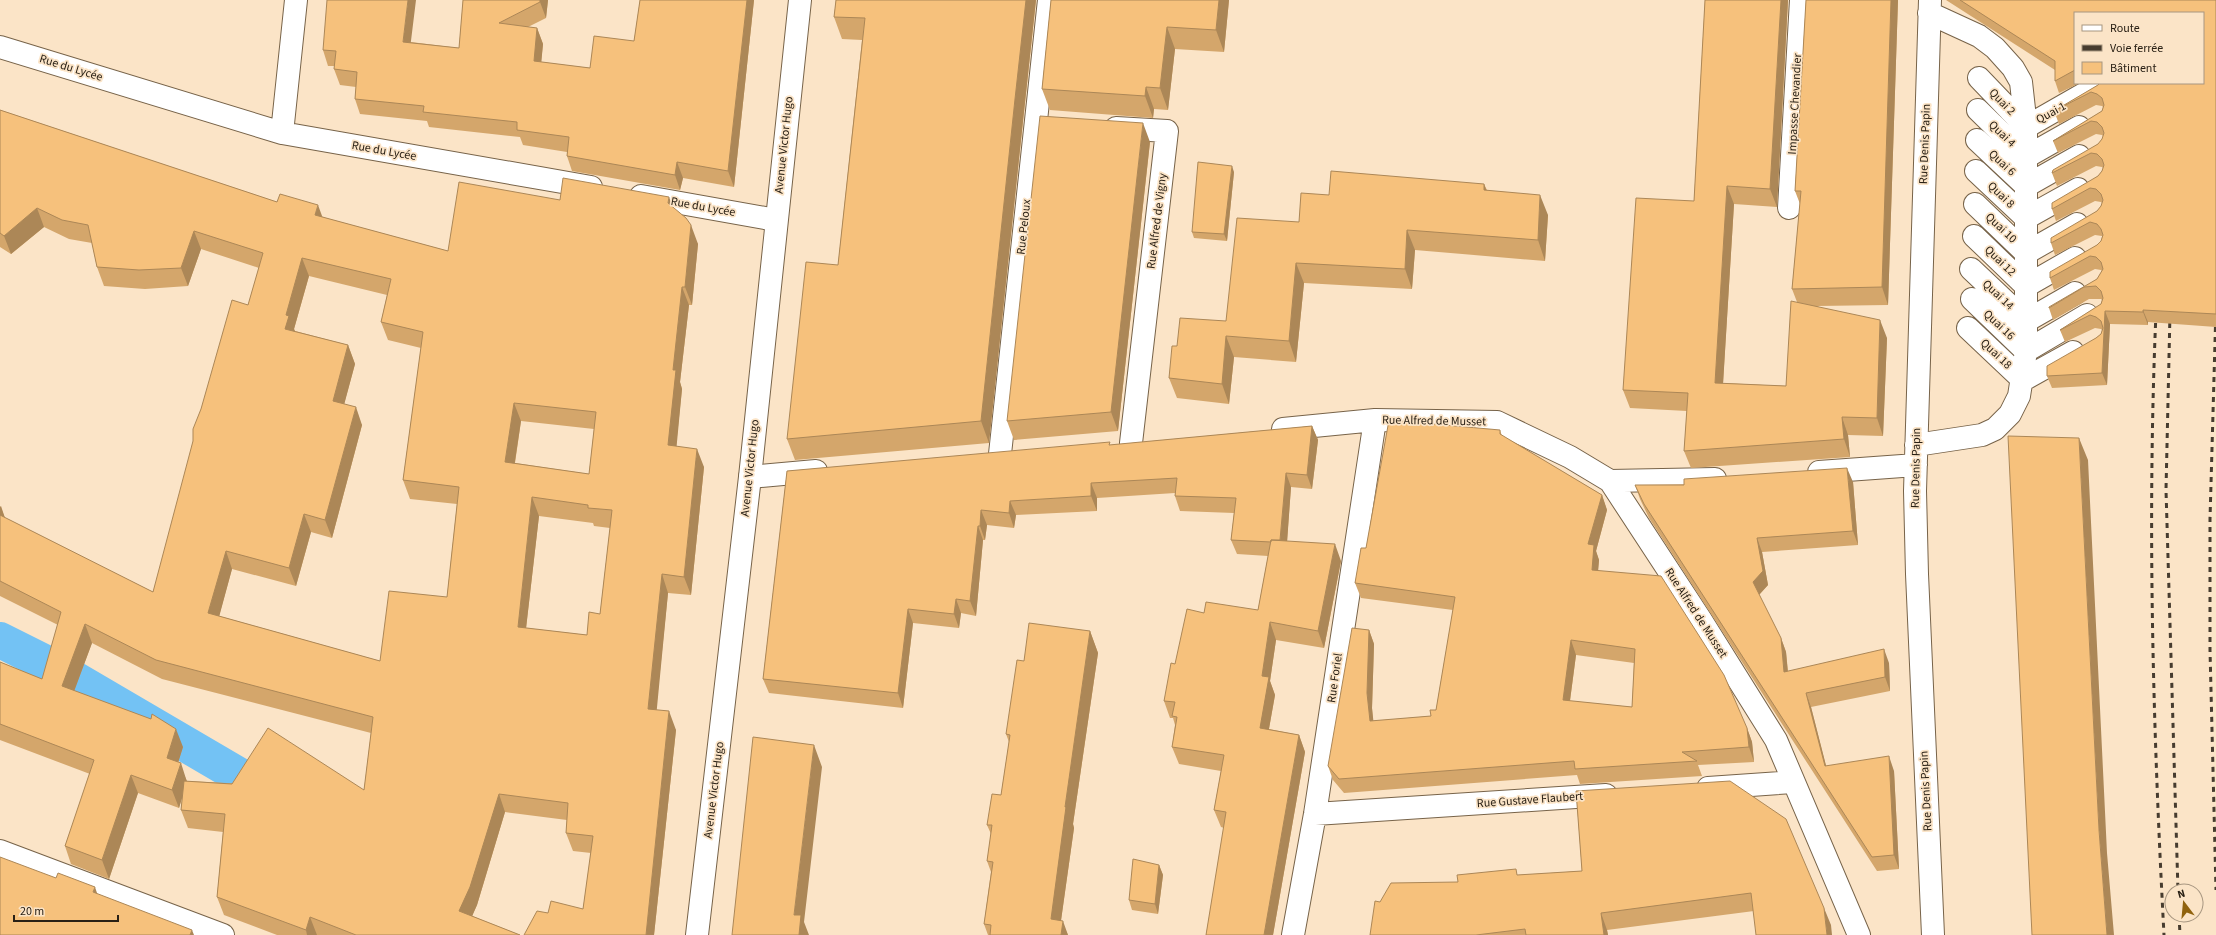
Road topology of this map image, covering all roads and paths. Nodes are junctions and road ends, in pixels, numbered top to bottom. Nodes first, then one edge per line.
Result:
1 (296, 0) edge
2 (800, 0) edge
3 (1049, 0) edge
4 (1801, 0) edge
5 (1930, 6) edge
6 (0, 47) edge
7 (1979, 78) dead end
8 (2096, 87) edge
9 (1978, 110) dead end
10 (2096, 117) edge
11 (1035, 122) junction
12 (1058, 124) edge
13 (1097, 126) edge
14 (2026, 126) junction
15 (282, 133) junction
16 (1977, 140) dead end
17 (2096, 146) edge
18 (2026, 157) junction
19 (1976, 171) dead end
20 (2096, 178) edge
21 (2026, 186) junction
22 (1975, 204) dead end
23 (1789, 208) dead end
24 (2095, 213) edge
25 (2026, 218) junction
26 (776, 220) junction
27 (1974, 236) dead end
28 (2095, 247) edge
29 (2026, 253) junction
30 (1971, 269) dead end
31 (2095, 281) edge
32 (2026, 286) junction
33 (1972, 300) dead end
34 (2095, 310) edge
35 (2026, 321) junction
36 (1968, 328) dead end
37 (2089, 344) edge
38 (2026, 351) junction
39 (2023, 380) junction
40 (1375, 420) junction
41 (1265, 430) edge
42 (1155, 441) edge
43 (1132, 443) junction
44 (1108, 445) edge
45 (1023, 452) edge
46 (1000, 454) junction
47 (1916, 455) junction
48 (976, 457) edge
49 (836, 469) edge
50 (1798, 473) edge
51 (750, 477) junction
52 (1736, 478) edge
53 (1610, 481) junction
54 (1793, 782) junction
55 (1689, 789) edge
56 (1626, 793) edge
57 (1315, 814) junction
58 (0, 851) edge
59 (222, 935) edge
60 (697, 935) edge
61 (1293, 935) edge
62 (1858, 935) edge
63 (1933, 935) edge

1 - 15 street
2 - 26 street, Avenue Victor Hugo
3 - 11 street, Rue Peloux
4 - 23 street, Impasse Chevandier
5 - 14 street
5 - 47 street, Rue Denis Papin
6 - 15 street, Rue du Lycée
7 - 14 street, Quai 2
8 - 14 street, Quai 1
9 - 18 street, Quai 4
10 - 18 street
11 - 12 street
11 - 46 street, Rue Peloux
13 - 43 street, Rue Alfred de Vigny
14 - 18 street
15 - 26 street, Rue du Lycée
16 - 21 street, Quai 6
17 - 21 street
18 - 21 street
19 - 25 street, Quai 8
20 - 25 street
21 - 25 street
22 - 29 street, Quai 10
24 - 29 street
25 - 29 street
26 - 51 street, Avenue Victor Hugo
27 - 32 street, Quai 12
28 - 32 street
29 - 32 street
30 - 35 street, Quai 14
31 - 35 street
32 - 35 street
33 - 38 street, Quai 16
34 - 38 street
35 - 38 street
36 - 39 street, Quai 18
37 - 39 street
38 - 39 street
39 - 47 street
40 - 41 street, Rue Alfred de Musset
40 - 53 street, Rue Alfred de Musset
40 - 57 street, Rue Foriel
42 - 43 street
43 - 44 street
45 - 46 street
46 - 48 street
47 - 50 street
47 - 63 street, Rue Denis Papin
49 - 51 street
51 - 60 street, Avenue Victor Hugo
52 - 53 street
53 - 54 street, Rue Alfred de Musset
54 - 55 street
54 - 62 street, Rue Alfred de Musset
56 - 57 street, Rue Gustave Flaubert
57 - 61 street, Rue Foriel
58 - 59 street

